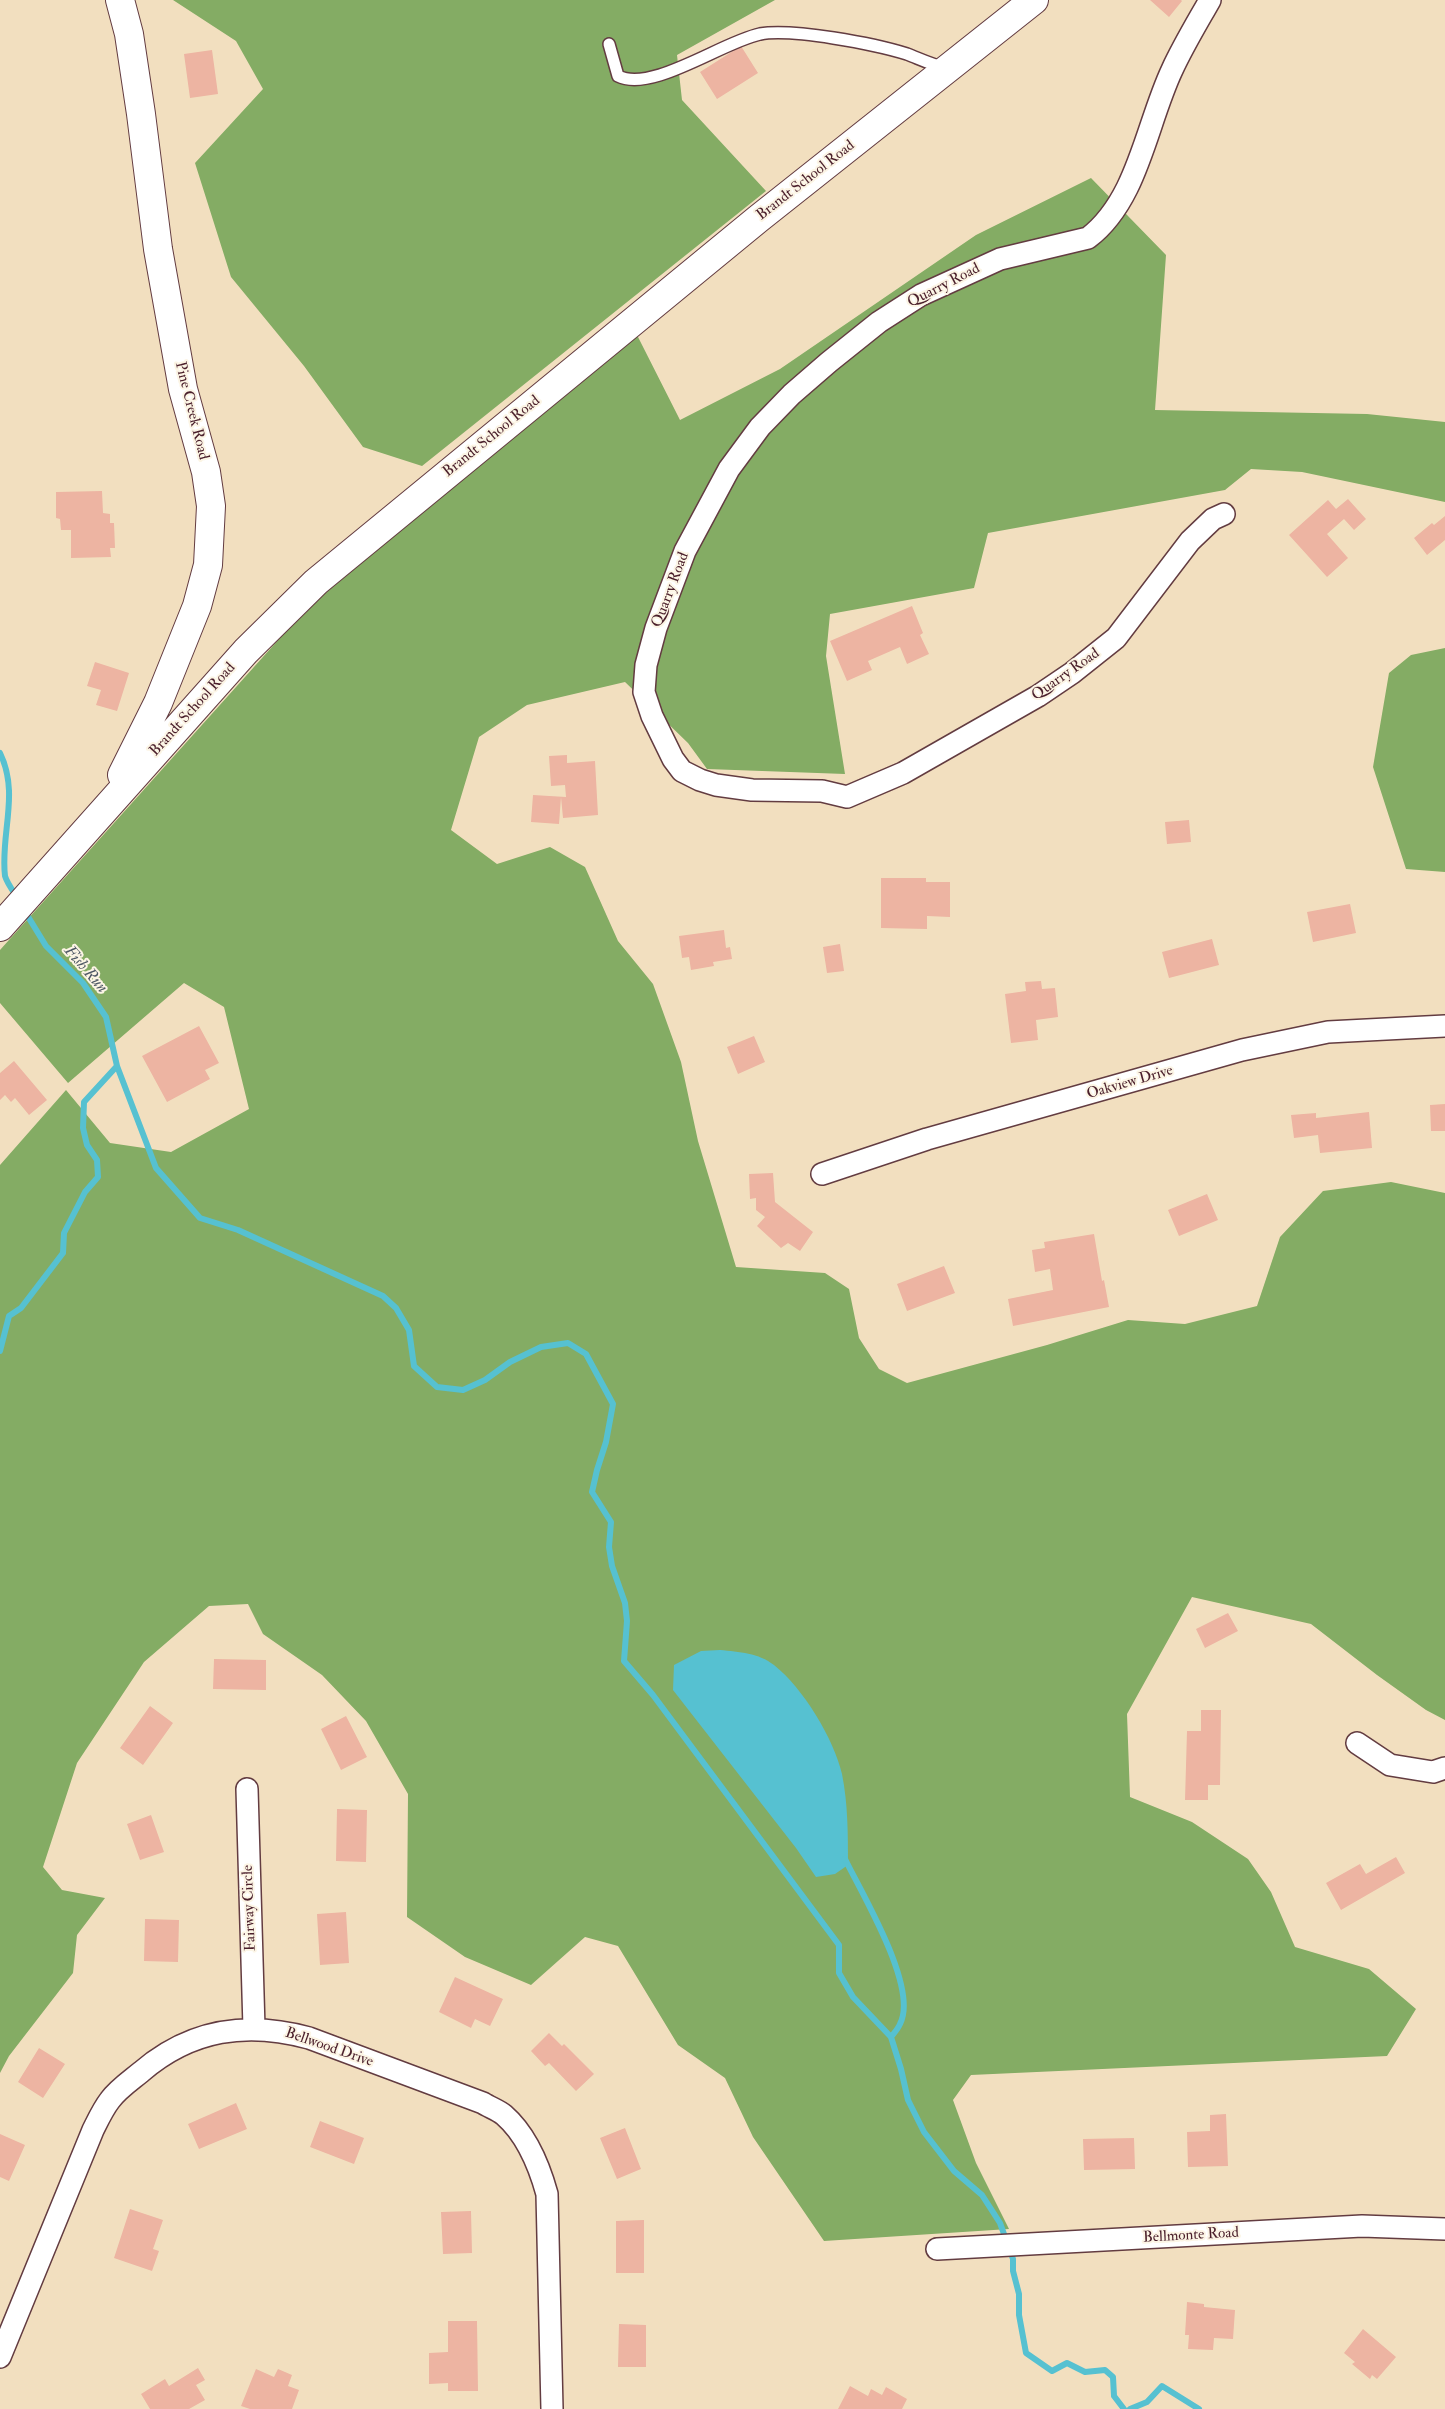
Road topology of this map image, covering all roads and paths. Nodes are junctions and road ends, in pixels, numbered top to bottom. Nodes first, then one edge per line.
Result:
1 (120, 0) edge
2 (1034, 0) edge
3 (1210, 0) edge
4 (610, 44) dead end
5 (948, 68) junction
6 (1224, 514) dead end
7 (107, 806) junction
8 (0, 927) edge
9 (1445, 1026) edge
10 (822, 1174) dead end
11 (1357, 1743) dead end
12 (1445, 1768) edge
13 (247, 1789) dead end
14 (254, 2028) junction
15 (1445, 2229) edge
16 (936, 2249) dead end
17 (0, 2357) edge
18 (552, 2409) edge

1 - 7 street, Pine Creek Road
2 - 5 street, Brandt School Road
3 - 6 street, Quarry Road
4 - 5 lane
5 - 7 street, Brandt School Road
7 - 8 street, Brandt School Road
9 - 10 street, Oakview Drive
11 - 12 street
13 - 14 street, Fairway Circle
14 - 17 street, Bellwood Drive
14 - 18 street, Bellwood Drive
15 - 16 street, Bellmonte Road

